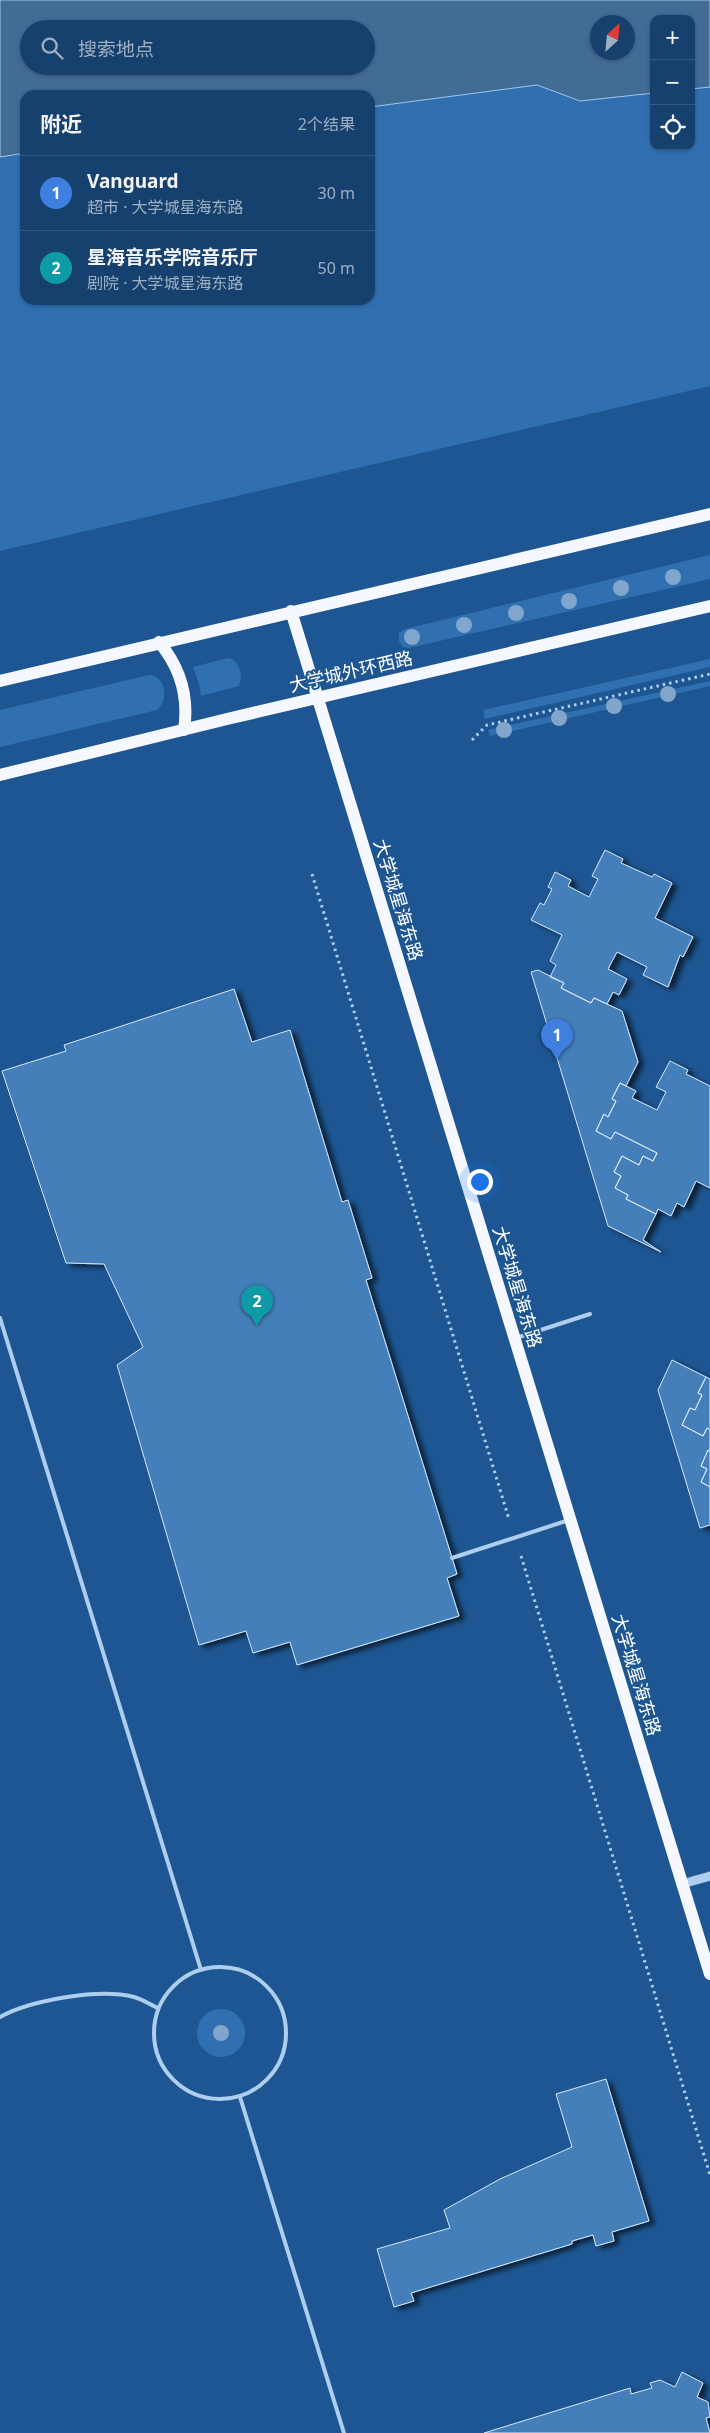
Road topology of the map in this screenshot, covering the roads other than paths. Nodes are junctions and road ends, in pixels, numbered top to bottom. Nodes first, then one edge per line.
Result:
1 (710, 514) edge
2 (710, 606) edge
3 (291, 611) junction
4 (159, 642) junction
5 (0, 681) edge
6 (318, 697) junction
7 (184, 730) junction
8 (0, 775) edge
9 (590, 1314) dead end
10 (0, 1318) edge
11 (514, 1338) junction
12 (570, 1520) junction
13 (452, 1558) dead end
14 (710, 1876) edge
15 (682, 1884) junction
16 (201, 1970) junction
17 (710, 1974) edge
18 (158, 2008) junction
19 (0, 2016) edge
20 (240, 2097) junction
21 (344, 2433) edge

1 - 3 main road
2 - 6 main road, 大学城外环西路
3 - 4 main road
3 - 6 main road, 大学城星海东路
4 - 5 main road
4 - 7 main road
6 - 7 main road, 大学城外环西路
6 - 11 main road, 大学城星海东路
7 - 8 main road, 大学城外环西路
9 - 11 lane
10 - 16 lane
11 - 12 main road, 大学城星海东路
12 - 13 lane
12 - 15 main road, 大学城星海东路
14 - 15 street
15 - 17 main road, 大学城星海东路
16 - 18 lane
16 - 20 lane
18 - 19 lane
18 - 20 lane
20 - 21 lane

